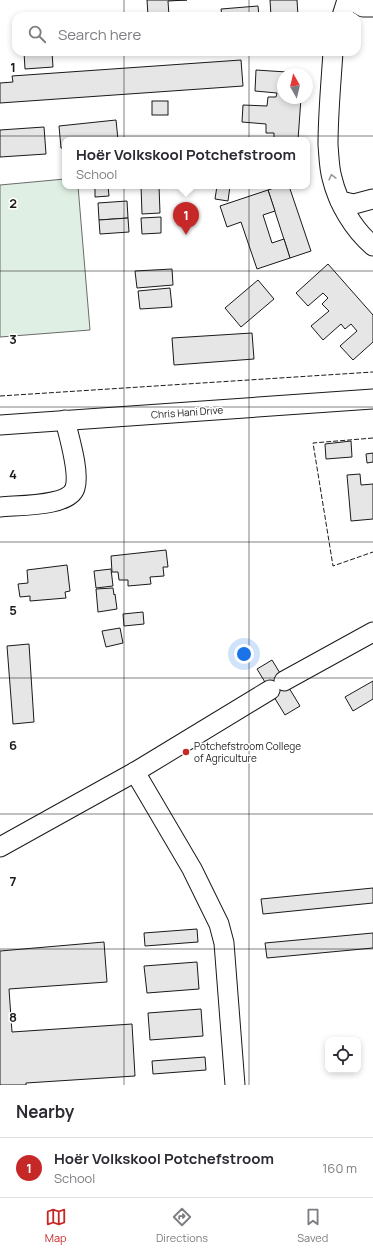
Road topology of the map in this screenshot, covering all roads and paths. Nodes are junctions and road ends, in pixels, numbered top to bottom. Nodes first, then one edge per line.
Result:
1 (347, 0) edge
2 (351, 0) edge
3 (373, 6) edge
4 (343, 12) edge
5 (333, 56) edge
6 (373, 199) edge
7 (340, 201) junction
8 (373, 246) edge
9 (373, 399) edge
10 (65, 420) junction
11 (0, 425) edge
12 (0, 506) edge
13 (373, 632) edge
14 (135, 772) junction
15 (0, 847) edge
16 (235, 1085) edge

1 - 4 street
2 - 3 street
7 -> 5 street
6 - 7 street
7 - 8 street
9 - 10 street, Chris Hani Drive
10 - 11 street, Chris Hani Drive
10 - 12 street
13 - 14 street
14 - 15 street
14 - 16 street

